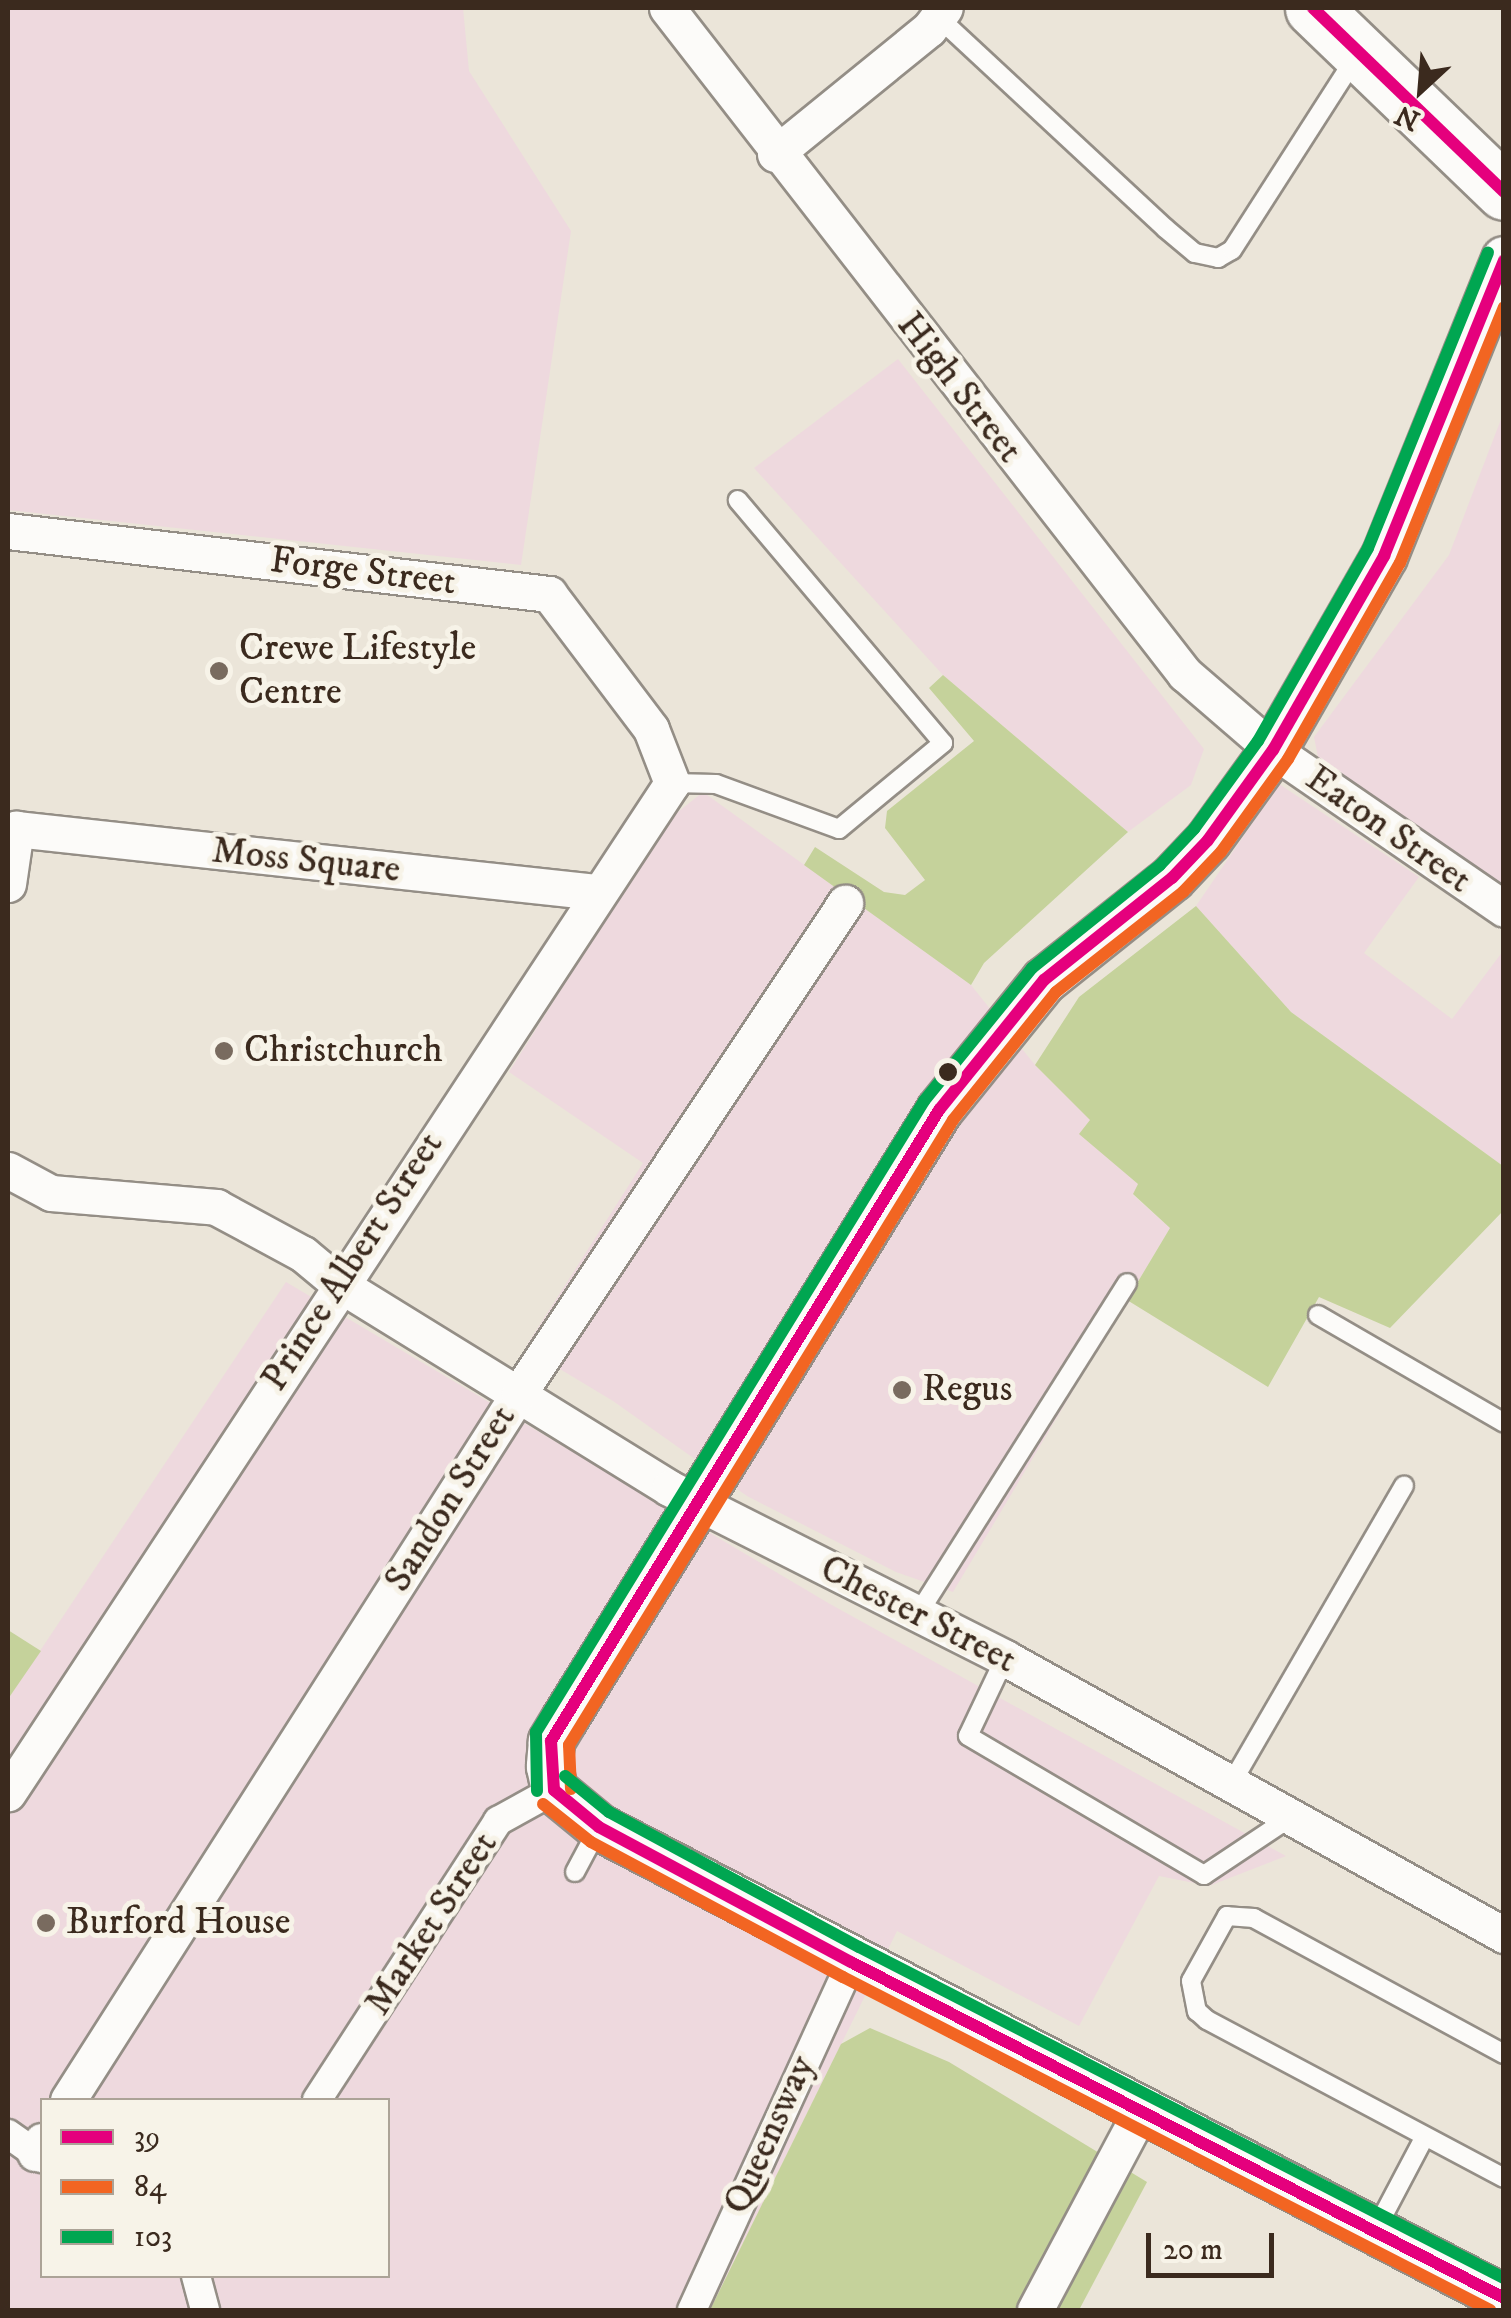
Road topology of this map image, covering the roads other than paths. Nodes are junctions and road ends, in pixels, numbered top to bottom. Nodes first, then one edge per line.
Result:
1 (667, 8) edge
2 (1313, 8) edge
3 (941, 12) edge
4 (1359, 52) junction
5 (775, 154) junction
6 (1504, 192) edge
7 (1504, 259) edge
8 (738, 500) dead end
9 (8, 531) edge
10 (1273, 750) junction
11 (672, 783) junction
12 (11, 860) edge
13 (596, 892) junction
14 (845, 904) dead end
15 (1504, 910) edge
16 (8, 1170) edge
17 (1127, 1283) dead end
18 (339, 1284) junction
19 (1318, 1316) dead end
20 (519, 1392) junction
21 (1504, 1422) edge
22 (1404, 1485) dead end
23 (698, 1499) junction
24 (916, 1618) junction
25 (1005, 1658) junction
26 (1231, 1784) junction
27 (554, 1790) junction
28 (8, 1793) edge
29 (1290, 1817) junction
30 (599, 1827) junction
31 (575, 1872) dead end
32 (1504, 1935) edge
33 (851, 1962) junction
34 (1504, 2054) edge
35 (69, 2098) edge
36 (318, 2098) edge
37 (1141, 2111) junction
38 (1424, 2138) junction
39 (1504, 2178) edge
40 (1375, 2231) junction
41 (197, 2278) edge
42 (1504, 2298) edge
43 (205, 2310) edge
44 (692, 2310) edge
45 (1035, 2310) edge

1 - 5 street, High Street
2 - 4 main road
3 - 4 lane
3 - 5 street
4 - 6 main road
5 - 10 street, High Street
7 - 10 street
8 - 11 lane
9 - 11 street, Forge Street
10 - 15 street, Eaton Street
10 - 23 street
11 - 13 street, Prince Albert Street
12 - 13 street, Moss Square
13 - 18 street, Prince Albert Street
14 - 20 street, Sandon Street
16 - 18 street, Chester Street
17 - 24 lane
18 - 20 street, Chester Street
18 - 28 street, Prince Albert Street
19 - 21 lane
20 - 23 street, Chester Street
20 - 35 street, Sandon Street
22 - 26 lane
23 - 24 street, Chester Street
23 - 27 street
24 - 25 street, Chester Street
25 - 26 street, Chester Street
25 - 29 lane
26 - 29 street, Chester Street
27 - 30 street
27 - 36 street, Market Street
29 - 32 street, Chester Street
30 - 31 lane
30 - 33 street
33 - 37 street
33 - 44 street, Queensway
34 - 38 lane
37 - 40 street
37 - 45 street
38 - 39 lane
38 - 40 lane
40 - 42 street
41 - 43 street

